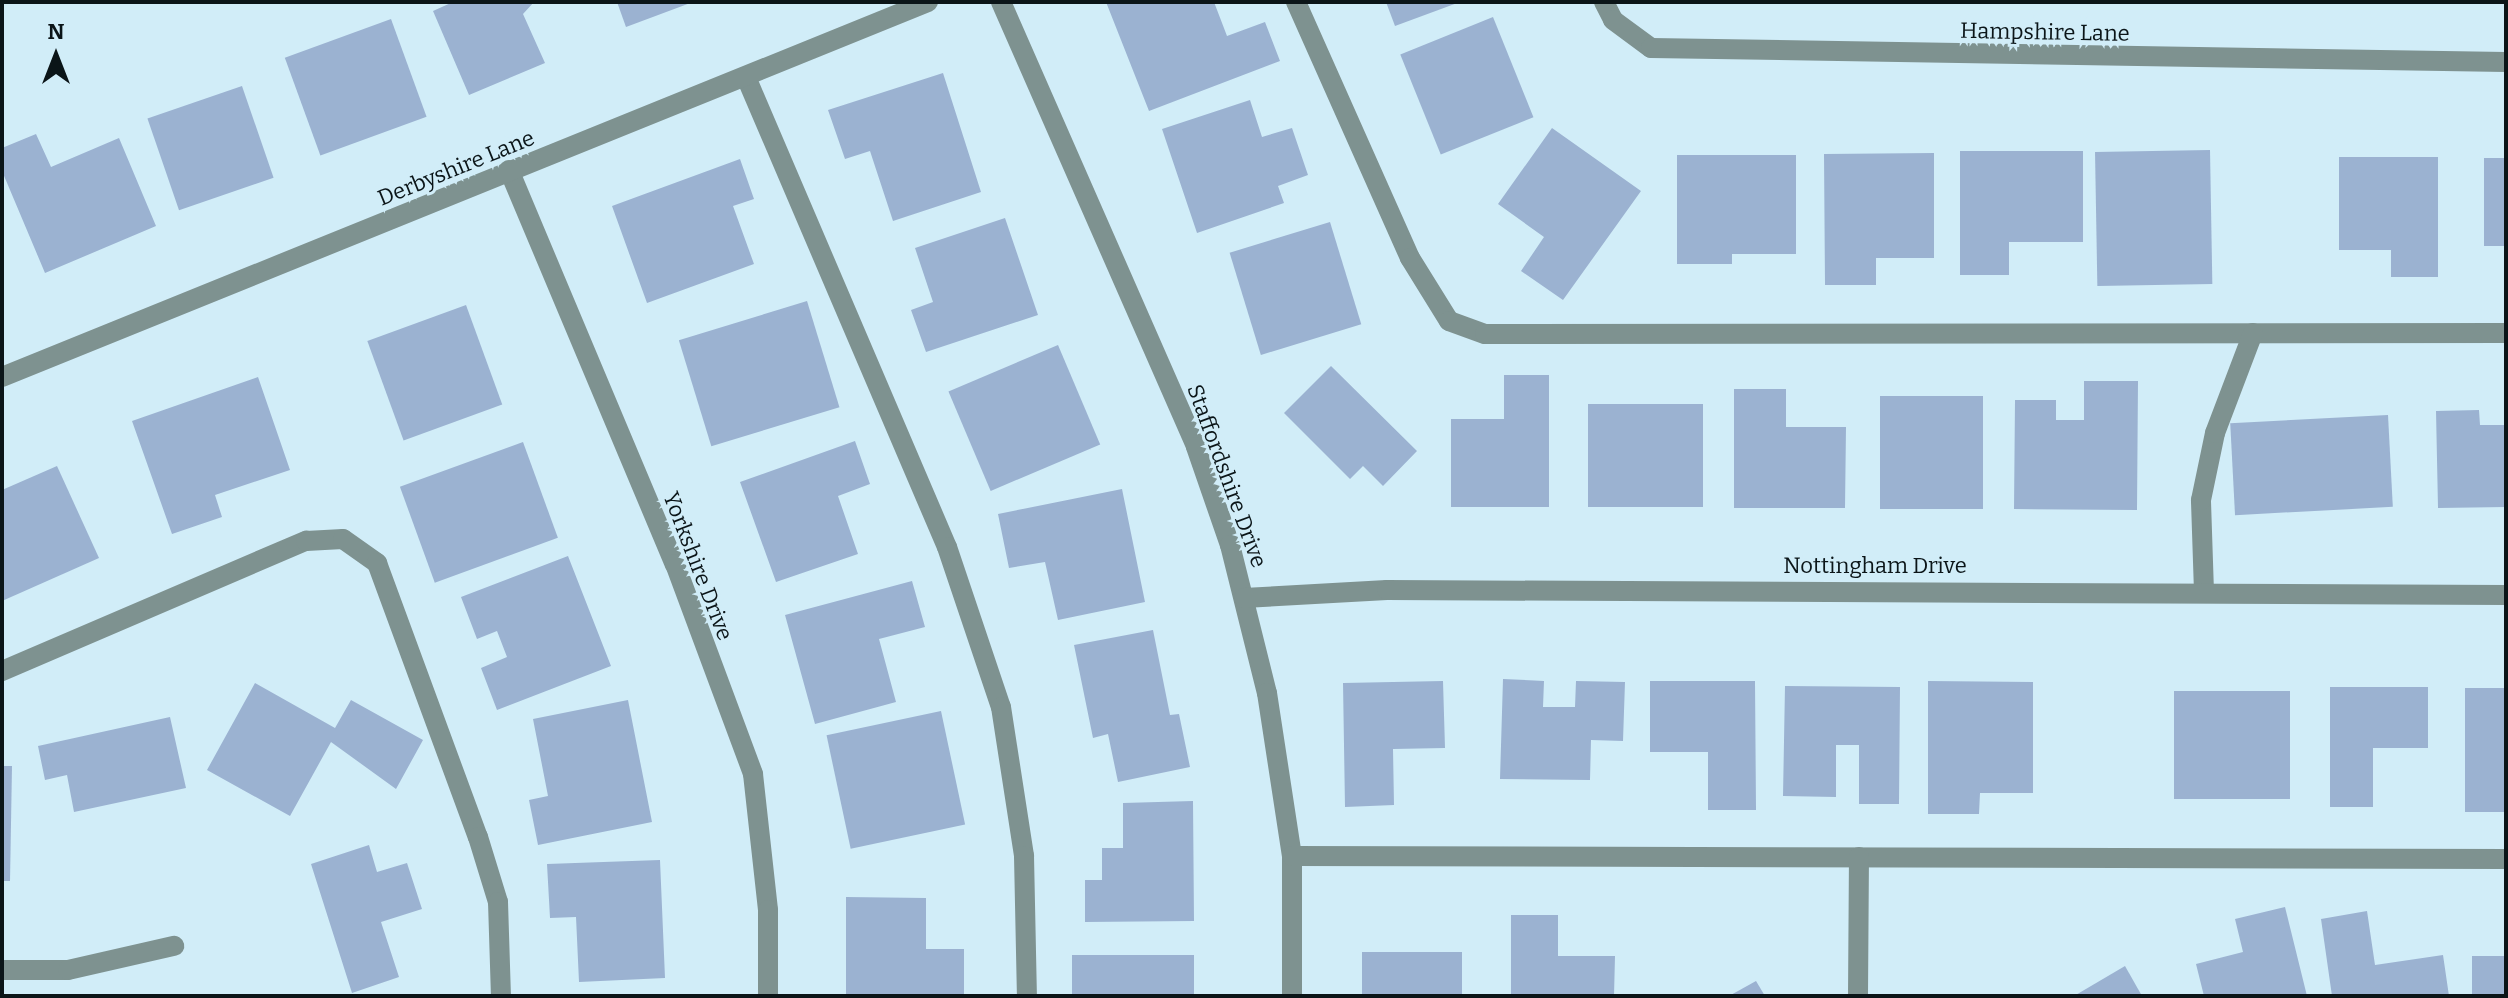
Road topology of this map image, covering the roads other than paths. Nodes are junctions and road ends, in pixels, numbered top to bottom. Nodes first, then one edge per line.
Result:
1 (928, 2) edge
2 (1001, 2) edge
3 (1296, 2) edge
4 (1604, 2) edge
5 (2506, 62) edge
6 (746, 77) junction
7 (509, 170) junction
8 (2253, 333) junction
9 (2506, 333) edge
10 (2, 377) edge
11 (2204, 592) junction
12 (2506, 595) edge
13 (1244, 598) junction
14 (2, 671) edge
15 (1292, 856) junction
16 (1859, 857) junction
17 (2506, 859) edge
18 (174, 946) dead end
19 (2, 970) edge
20 (501, 996) edge
21 (768, 996) edge
22 (1027, 996) edge
23 (1292, 996) edge
24 (1858, 996) edge

1 - 6 street, Derbyshire Lane
2 - 13 street, Staffordshire Drive
3 - 8 street
4 - 5 street, Hampshire Lane
6 - 7 street, Derbyshire Lane
6 - 22 street
7 - 10 street, Derbyshire Lane
7 - 21 street, Yorkshire Drive
8 - 9 street
8 - 11 street
11 - 12 street, Nottingham Drive
11 - 13 street, Nottingham Drive
13 - 15 street, Staffordshire Drive
14 - 20 street
15 - 16 street
15 - 23 street, Staffordshire Drive
16 - 17 street
16 - 24 street
18 - 19 street

